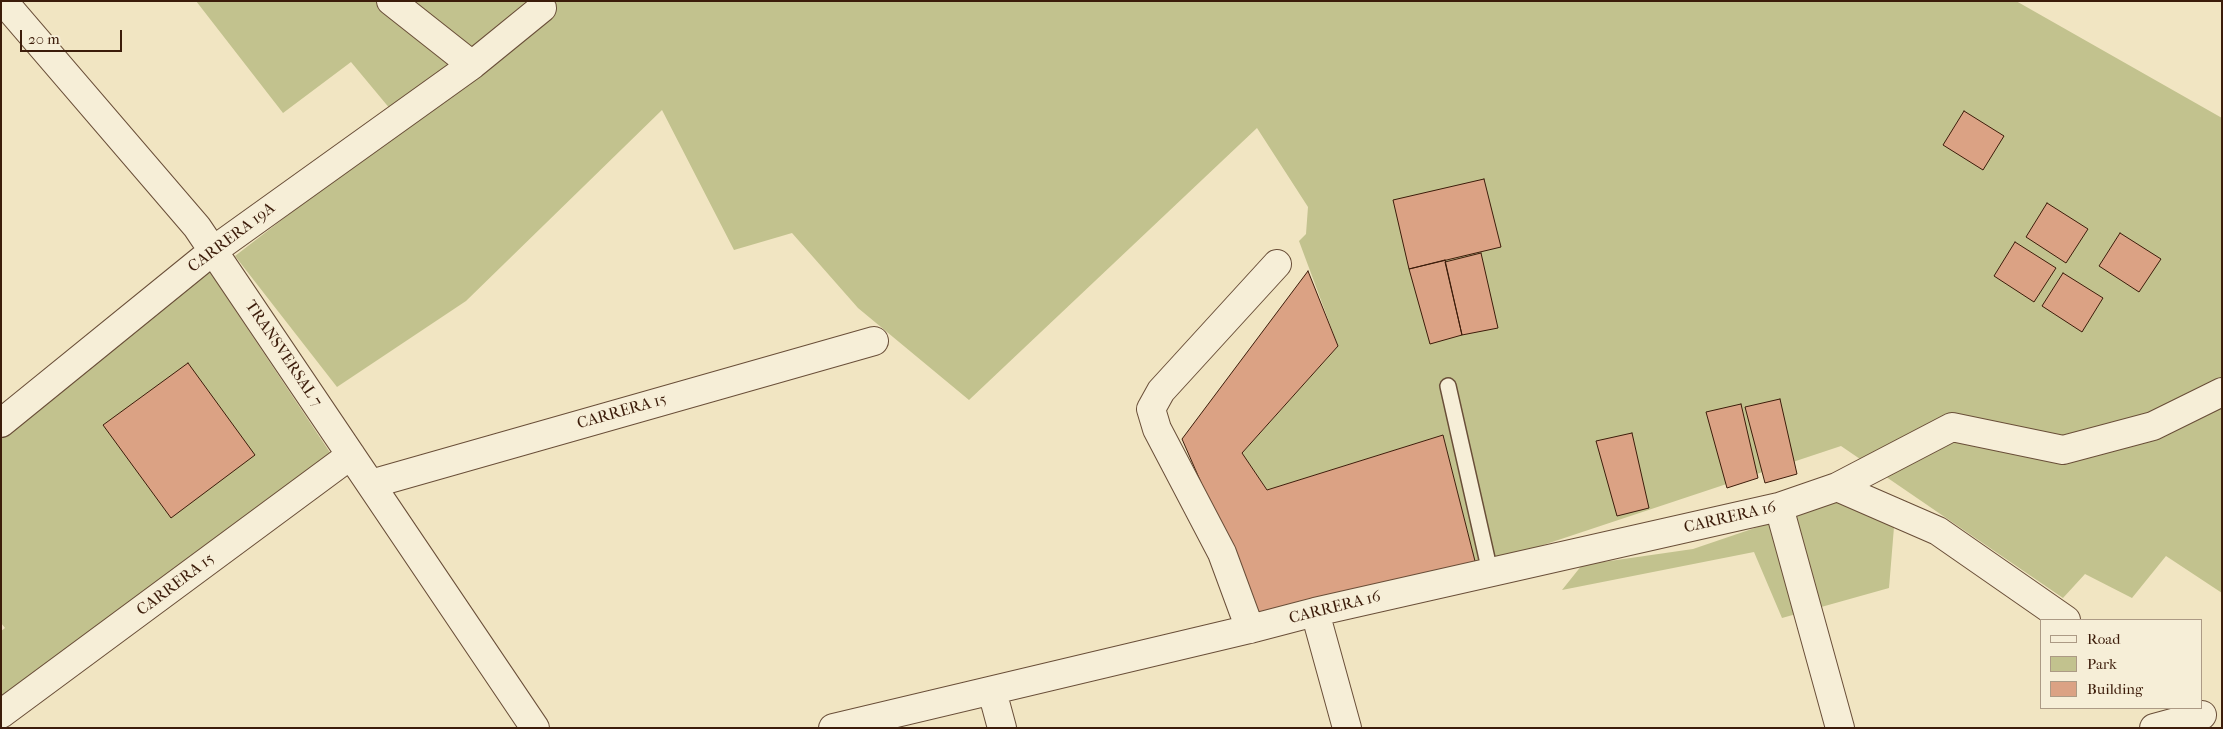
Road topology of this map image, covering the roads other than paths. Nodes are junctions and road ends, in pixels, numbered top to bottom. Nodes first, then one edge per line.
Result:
1 (3, 1) edge
2 (391, 1) edge
3 (542, 8) dead end
4 (472, 65) junction
5 (214, 250) junction
6 (1277, 264) dead end
7 (874, 340) dead end
8 (1448, 386) dead end
9 (2222, 392) edge
10 (1, 423) edge
11 (351, 455) junction
12 (371, 484) junction
13 (1837, 487) junction
14 (1779, 507) junction
15 (1490, 572) junction
16 (1315, 612) junction
17 (2065, 619) edge
18 (1250, 629) junction
19 (992, 691) junction
20 (1, 714) edge
21 (2205, 717) edge
22 (535, 728) edge
23 (833, 728) edge
24 (1002, 728) edge
25 (1347, 728) edge
26 (1840, 728) edge
27 (2154, 728) edge

1 - 5 street, TRANSVERSAL 7
2 - 4 street
3 - 4 street, CARRERA 19A
4 - 5 street, CARRERA 19A
5 - 10 street, CARRERA 19A
5 - 11 street, TRANSVERSAL 7
6 - 18 street
7 - 12 street, CARRERA 15
8 - 15 lane
9 - 13 street, CARRERA 16
11 - 12 street, TRANSVERSAL 7
11 - 20 street, CARRERA 15
12 - 22 street, TRANSVERSAL 7
13 - 14 street, CARRERA 16
13 - 17 street
14 - 15 street, CARRERA 16
14 - 26 street
15 - 16 street, CARRERA 16
16 - 18 street, CARRERA 16
16 - 25 street
18 - 19 street, CARRERA 16
19 - 23 street, CARRERA 16
19 - 24 street
21 - 27 street

